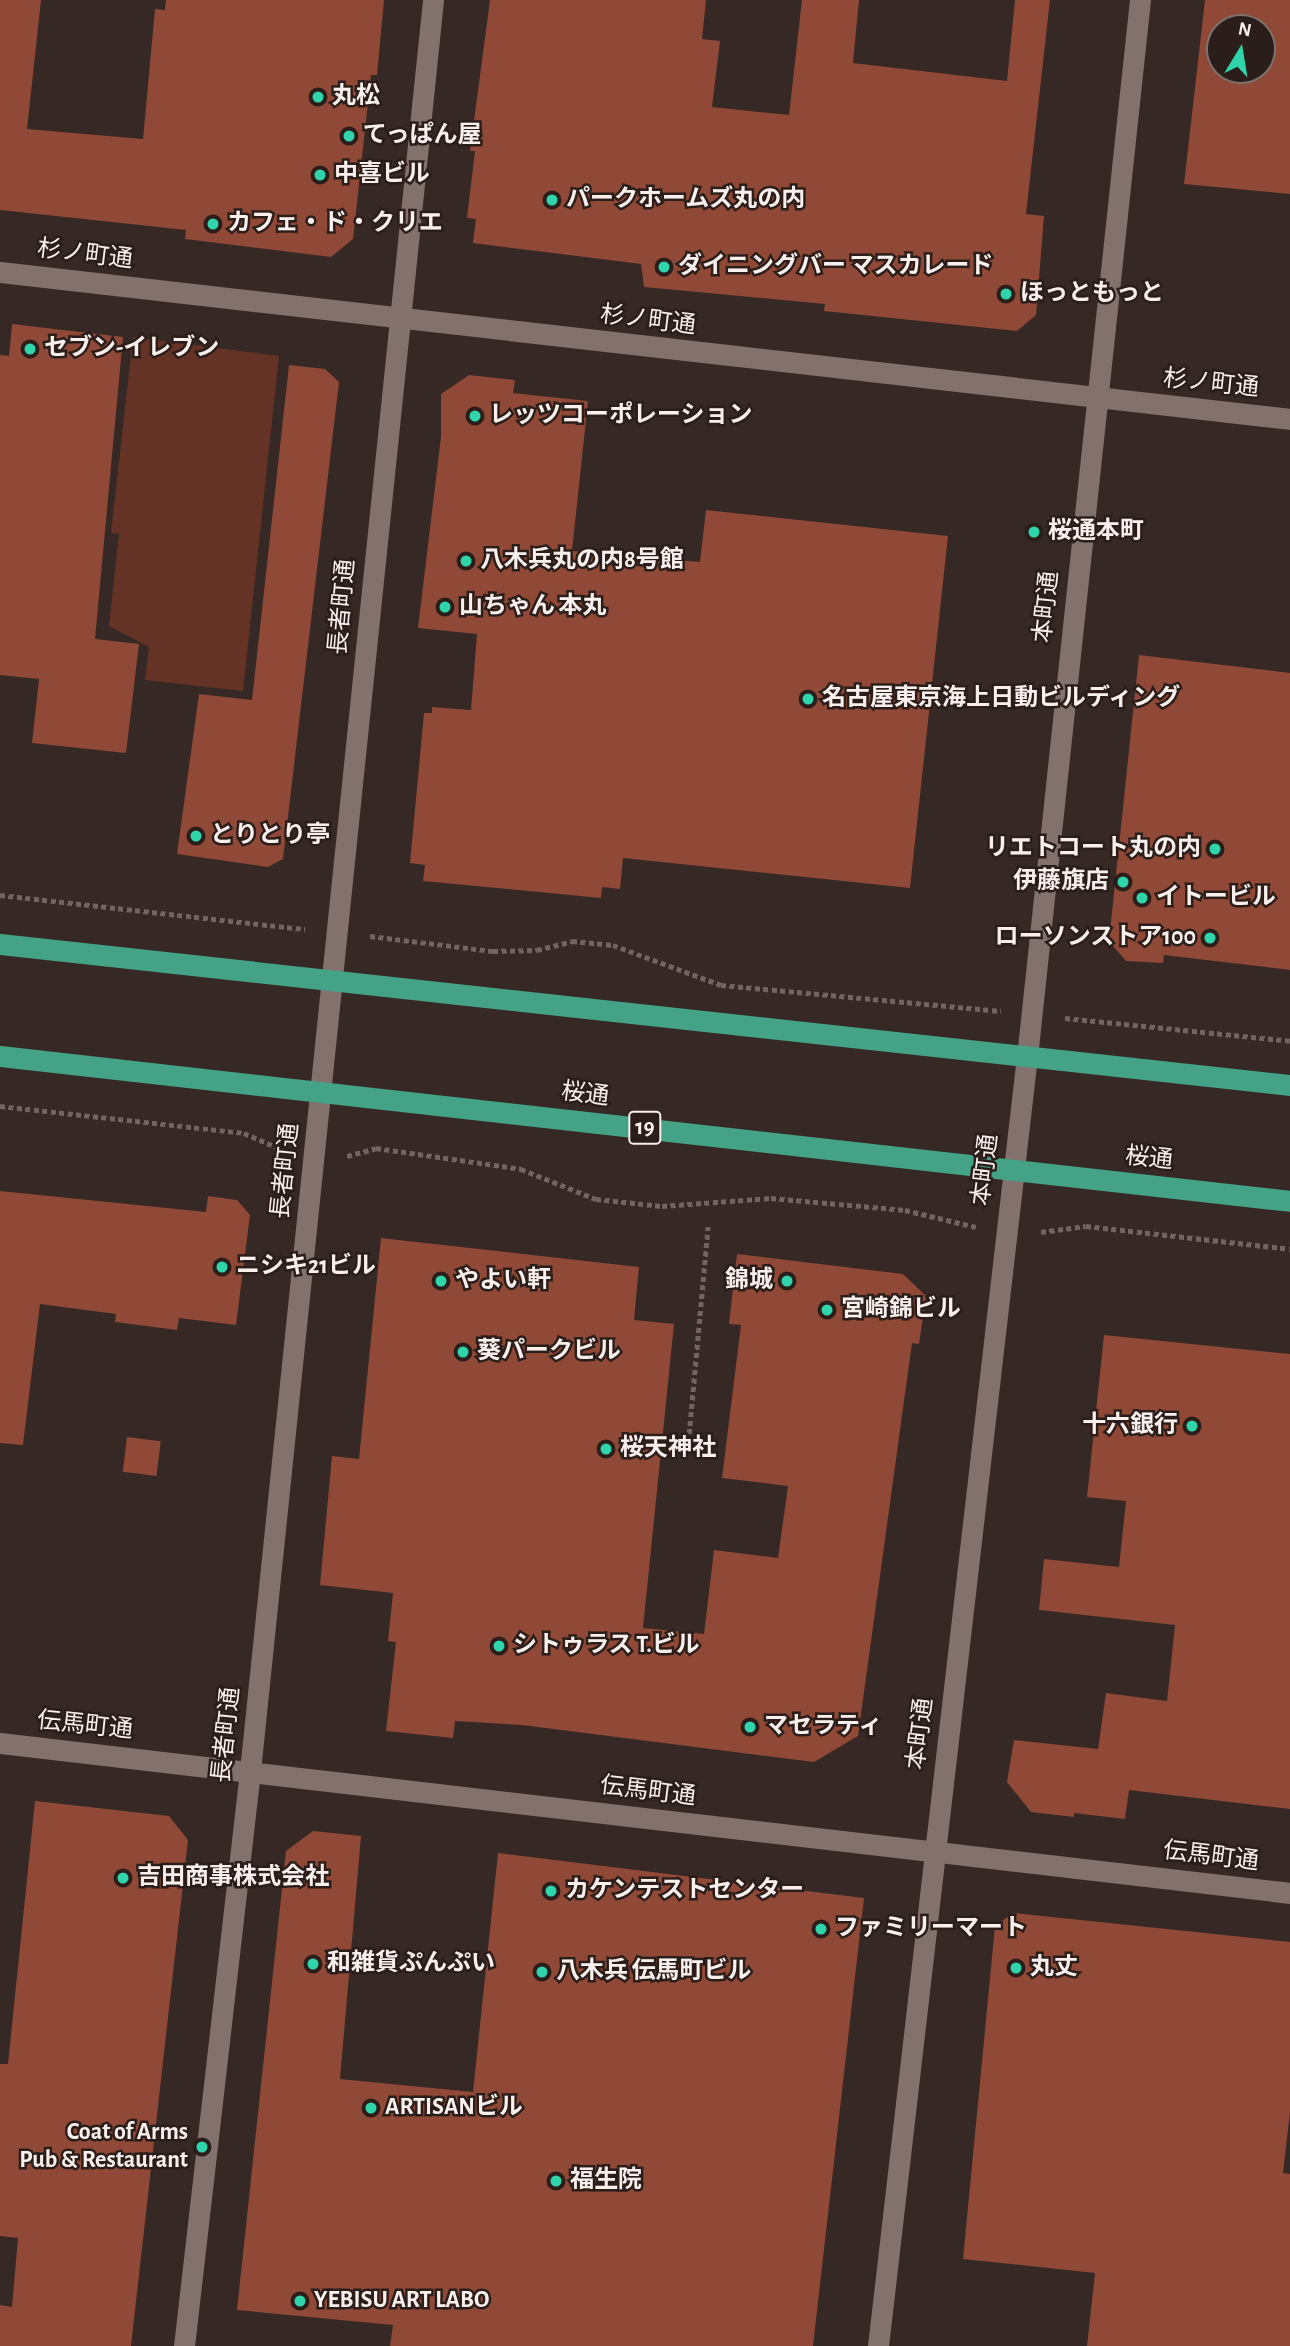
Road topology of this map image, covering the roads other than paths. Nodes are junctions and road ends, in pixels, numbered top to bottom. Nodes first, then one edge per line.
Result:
1 (433, 0) edge
2 (1140, 0) edge
3 (0, 272) edge
4 (398, 318) junction
5 (1094, 398) junction
6 (1290, 419) edge
7 (0, 944) edge
8 (333, 980) junction
9 (0, 1056) edge
10 (1027, 1057) junction
11 (1290, 1085) edge
12 (321, 1091) junction
13 (1013, 1170) junction
14 (1290, 1201) edge
15 (0, 1742) edge
16 (250, 1771) junction
17 (933, 1852) junction
18 (1290, 1893) edge
19 (184, 2346) edge
20 (878, 2346) edge

1 - 4 street, 長者町通
2 - 5 street, 本町通
3 - 4 street, 杉ノ町通
4 - 5 street, 杉ノ町通
4 - 8 street, 長者町通
5 - 6 street, 杉ノ町通
5 - 10 street, 本町通
7 - 8 highway
8 - 10 highway
8 - 12 street, 長者町通
9 - 12 highway, 桜通 / 19
10 - 11 highway
10 - 13 street, 本町通
12 - 13 highway, 桜通 / 19
12 - 16 street, 長者町通
13 - 14 highway, 桜通 / 19
13 - 17 street, 本町通
15 - 16 street, 伝馬町通
16 - 17 street, 伝馬町通
16 - 19 street, 長者町通
17 - 18 street, 伝馬町通
17 - 20 street, 本町通

